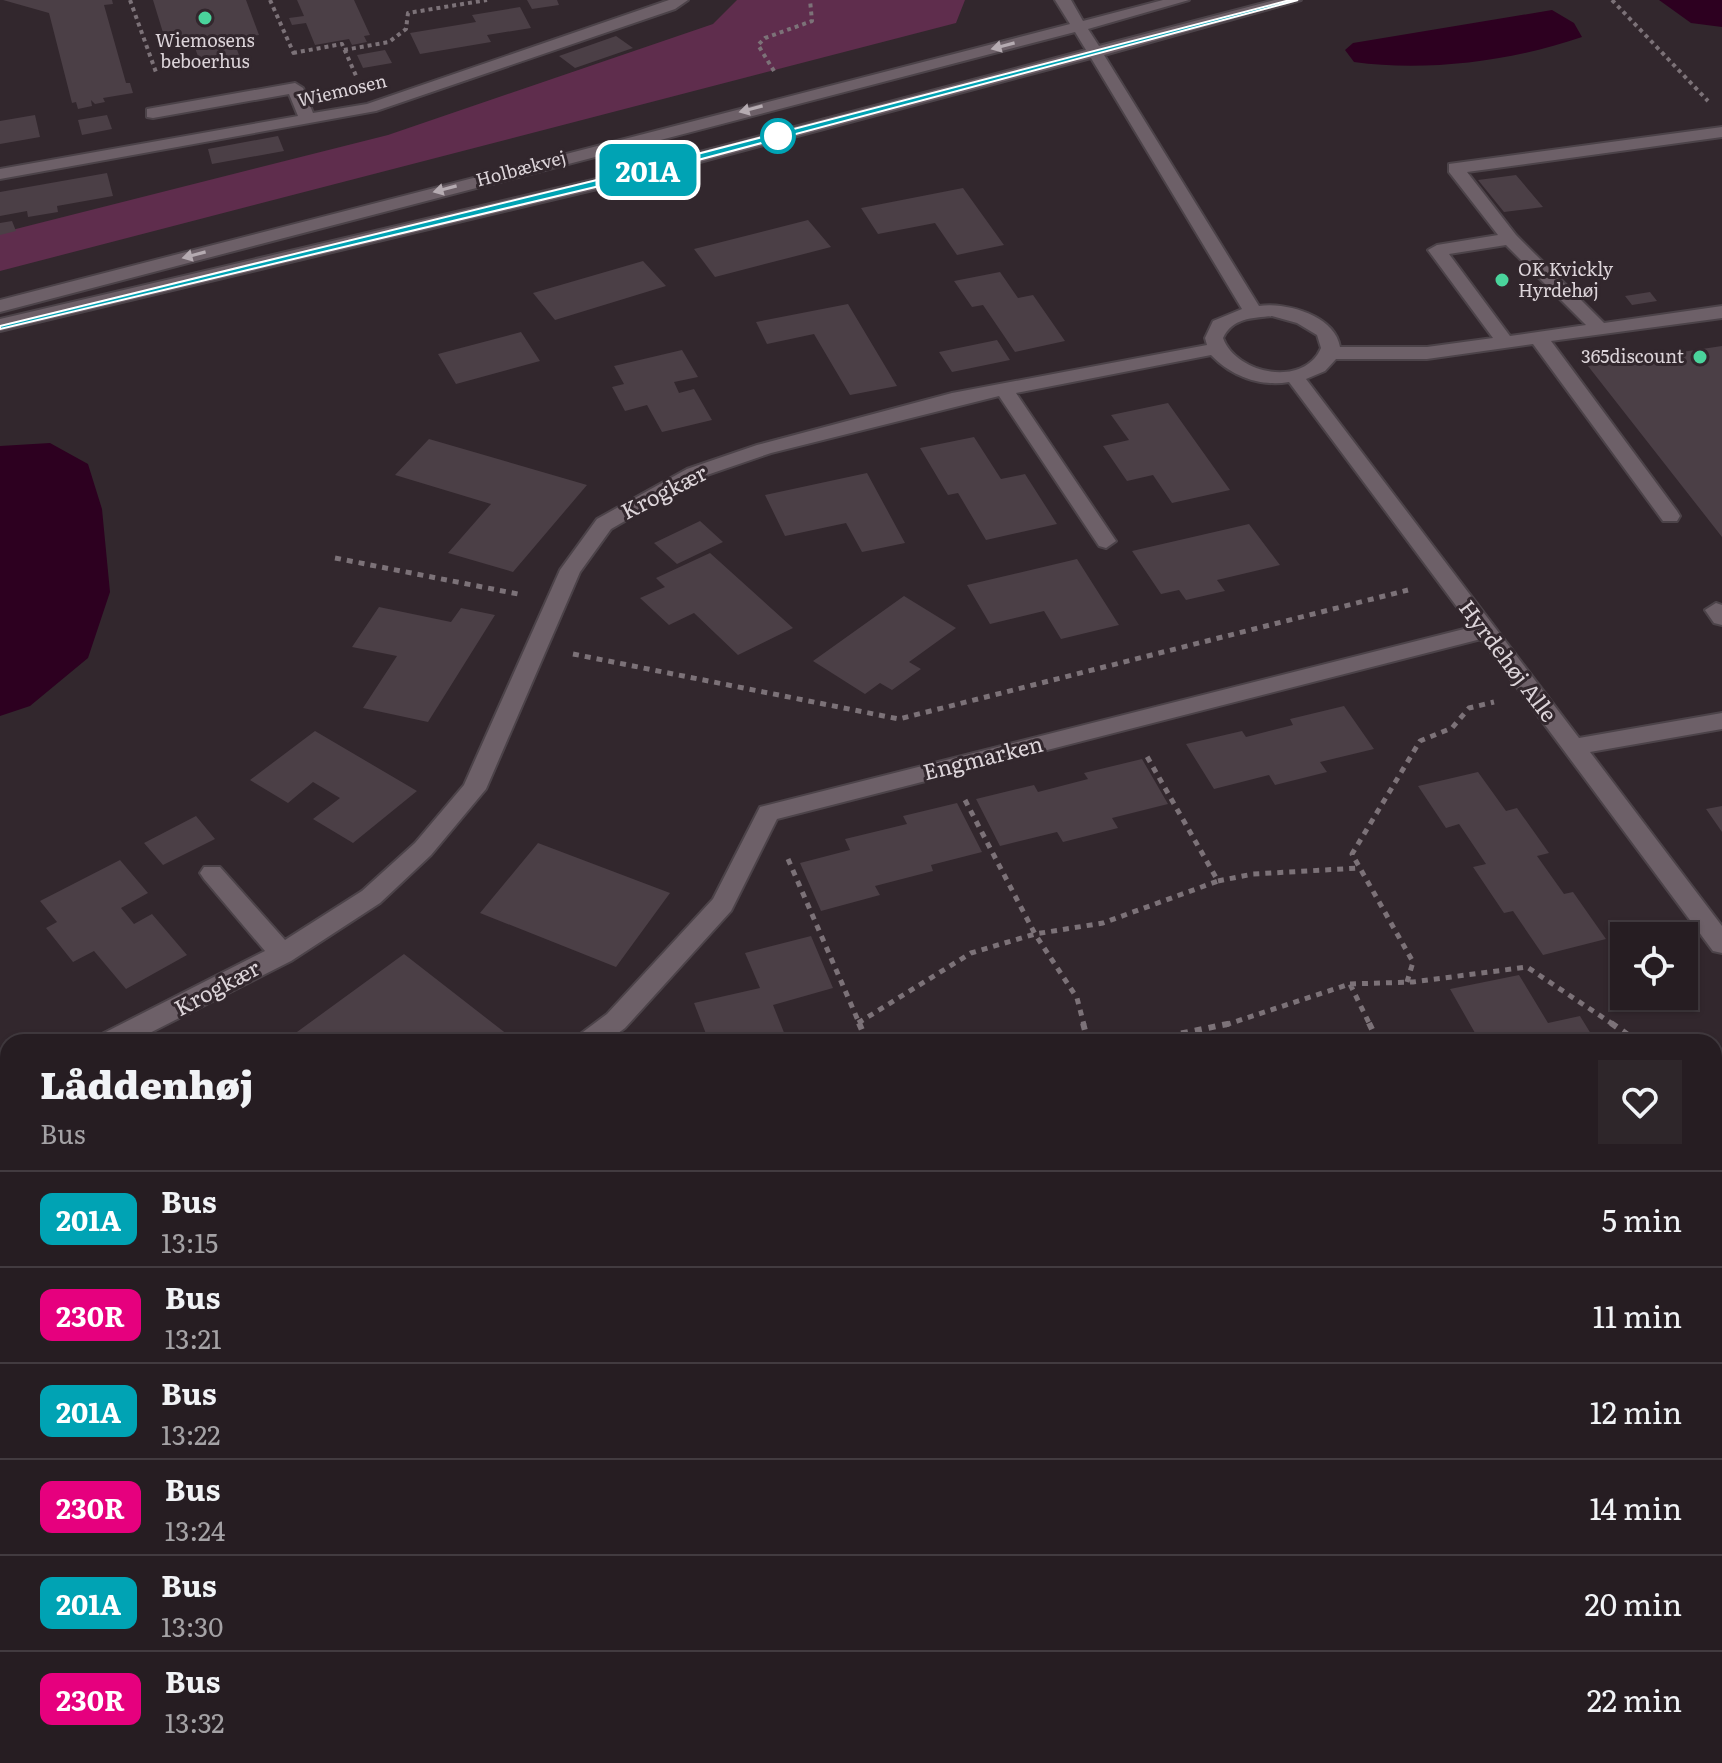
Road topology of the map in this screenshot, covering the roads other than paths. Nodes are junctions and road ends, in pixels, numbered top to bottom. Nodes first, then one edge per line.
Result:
1 (680, 0) edge
2 (1063, 0) edge
3 (1181, 0) edge
4 (1293, 0) edge
5 (1079, 26) junction
6 (1094, 52) junction
7 (153, 113) dead end
8 (308, 120) junction
9 (1722, 132) edge
10 (0, 174) edge
11 (1510, 239) junction
12 (0, 306) edge
13 (1253, 311) junction
14 (1722, 312) edge
15 (0, 325) edge
16 (1600, 329) junction
17 (1538, 337) junction
18 (1505, 342) junction
19 (1214, 349) junction
20 (1330, 353) junction
21 (1295, 377) junction
22 (1004, 389) junction
23 (1670, 516) dead end
24 (1106, 541) dead end
25 (1485, 631) junction
26 (1722, 721) edge
27 (1572, 747) junction
28 (212, 873) dead end
29 (1722, 944) edge
30 (282, 954) junction
31 (125, 1034) edge
32 (599, 1034) edge

1 - 8 street, Wiemosen
2 - 5 street
3 - 5 street, Holbækvej
4 - 6 street, Holbækvej
5 - 6 street
5 -> 12 street, Holbækvej
6 - 13 street
6 - 15 street, Holbækvej
7 - 8 street
8 - 10 street, Wiemosen
9 - 11 street
11 - 16 street
11 - 18 street
13 - 19 street
13 - 20 street
14 - 16 street
16 - 17 street
17 - 18 street
17 - 23 street
18 - 20 street
19 - 21 street
19 - 22 street, Krogkær
20 - 21 street
21 - 25 street, Hyrdehøj Alle
22 - 24 street
22 - 30 street, Krogkær
25 - 27 street, Hyrdehøj Alle
25 - 32 street, Engmarken
26 - 27 street
27 - 29 street, Hyrdehøj Alle
28 - 30 street, Krogkær
30 - 31 street, Krogkær

